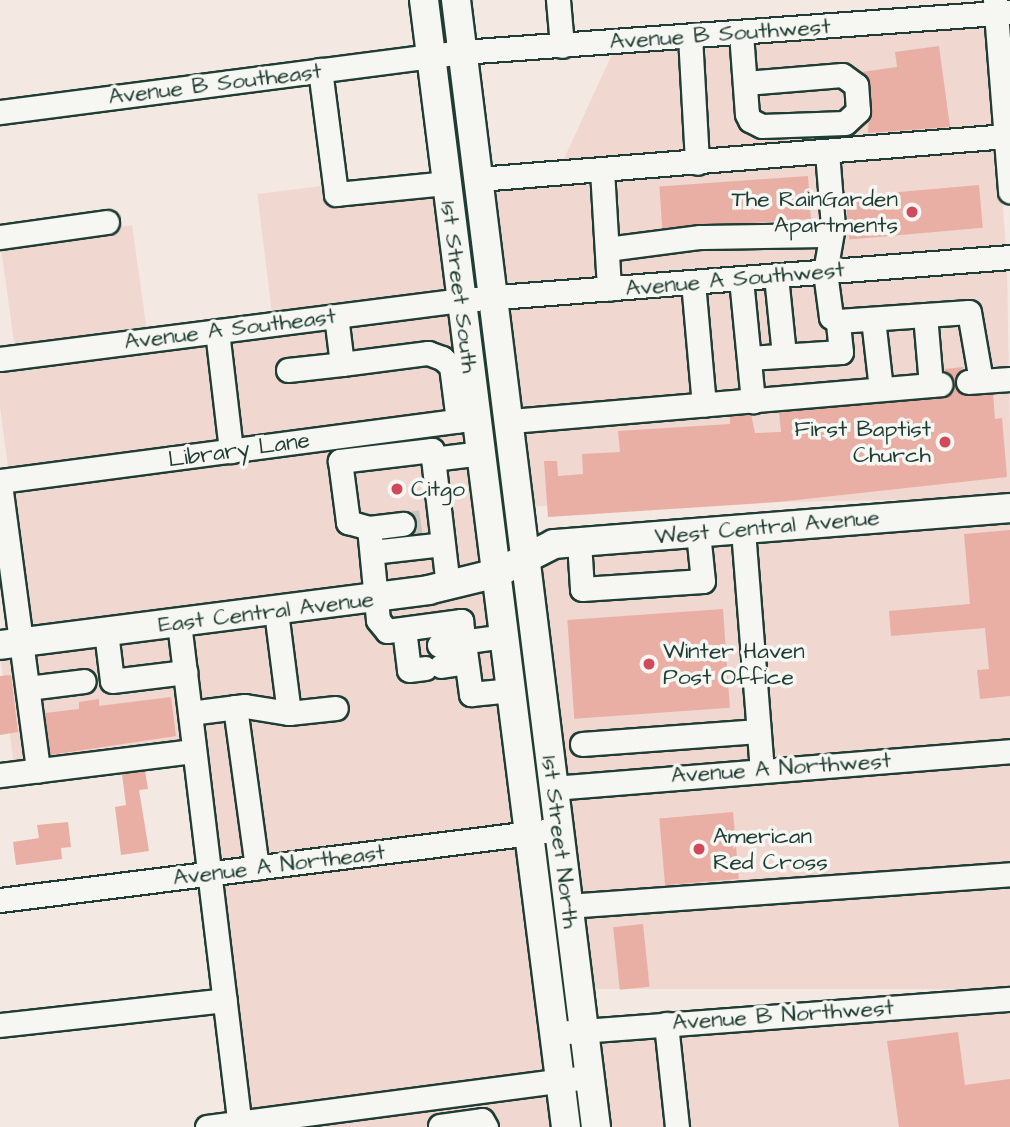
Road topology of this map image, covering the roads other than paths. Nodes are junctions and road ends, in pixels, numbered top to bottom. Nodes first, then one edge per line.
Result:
1 (424, 0) edge
2 (456, 0) edge
3 (558, 0) edge
4 (1001, 8) edge
5 (909, 10) edge
6 (741, 33) junction
7 (690, 36) junction
8 (562, 46) junction
9 (462, 52) junction
10 (431, 57) junction
11 (1005, 63) edge
12 (320, 71) junction
13 (745, 83) junction
14 (0, 112) edge
15 (1007, 121) edge
16 (827, 152) junction
17 (697, 163) junction
18 (602, 170) junction
19 (479, 179) junction
20 (446, 183) junction
21 (1010, 191) edge
22 (107, 222) dead end
23 (827, 235) junction
24 (0, 237) edge
25 (607, 249) junction
26 (1010, 257) edge
27 (825, 272) junction
28 (776, 276) junction
29 (741, 279) junction
30 (693, 282) junction
31 (609, 289) junction
32 (494, 298) junction
33 (460, 300) junction
34 (925, 315) junction
35 (336, 316) junction
36 (873, 319) junction
37 (838, 321) junction
38 (217, 331) junction
39 (784, 355) junction
40 (749, 358) junction
41 (0, 359) edge
42 (342, 364) junction
43 (288, 370) dead end
44 (1010, 379) edge
45 (463, 387) junction
46 (880, 389) junction
47 (752, 401) junction
48 (704, 405) junction
49 (468, 419) junction
50 (511, 421) junction
51 (430, 424) junction
52 (231, 451) junction
53 (482, 453) junction
54 (433, 455) junction
55 (0, 482) edge
56 (1010, 508) edge
57 (422, 521) junction
58 (369, 528) junction
59 (743, 530) junction
60 (698, 533) junction
61 (579, 542) junction
62 (443, 544) junction
63 (372, 552) junction
64 (527, 557) junction
65 (496, 573) junction
66 (448, 586) junction
67 (376, 597) junction
68 (276, 611) junction
69 (179, 623) junction
70 (106, 632) junction
71 (505, 636) junction
72 (11, 644) edge
73 (423, 651) junction
74 (465, 652) junction
75 (185, 672) junction
76 (84, 681) dead end
77 (28, 688) junction
78 (512, 690) junction
79 (235, 707) junction
80 (336, 708) dead end
81 (190, 713) junction
82 (289, 713) junction
83 (759, 731) junction
84 (582, 744) dead end
85 (194, 751) junction
86 (1010, 751) edge
87 (762, 769) junction
88 (38, 770) junction
89 (0, 775) edge
90 (553, 788) junction
91 (558, 830) junction
92 (530, 833) junction
93 (257, 868) junction
94 (209, 874) junction
95 (1010, 874) edge
96 (0, 900) edge
97 (568, 906) junction
98 (1010, 999) edge
99 (225, 1000) junction
100 (666, 1024) junction
101 (0, 1025) edge
102 (583, 1029) junction
103 (555, 1033) junction
104 (589, 1077) junction
105 (561, 1082) junction
106 (436, 1097) junction
107 (240, 1125) edge
108 (440, 1126) edge
109 (207, 1127) edge
110 (486, 1127) edge
111 (566, 1127) edge
112 (596, 1127) edge
113 (677, 1127) edge

1 - 10 main road, 1st Street South
2 - 9 main road, 1st Street South
3 - 8 street
4 - 5 street, Avenue B Southwest
4 - 11 street
5 - 6 street, Avenue B Southwest
6 - 7 street, Avenue B Southwest
6 - 13 street
7 - 8 street, Avenue B Southwest
7 - 17 street
8 - 9 street, Avenue B Southwest
9 - 10 street, Avenue B Southwest
9 - 19 main road, 1st Street South
10 - 12 street, Avenue B Southeast
10 - 20 main road, 1st Street South
11 - 15 street
12 - 14 street, Avenue B Southeast
12 - 20 street
13 - 13 street
15 - 16 street
15 - 21 street
16 - 17 street
16 - 23 street
17 - 18 street
18 - 19 street
18 - 25 street
19 - 32 main road, 1st Street South
20 - 33 main road, 1st Street South
22 - 24 street
23 - 25 street
23 - 27 street
25 - 31 street
26 - 27 street, Avenue A Southwest
27 - 28 street, Avenue A Southwest
27 - 37 street
28 - 29 street, Avenue A Southwest
28 - 39 street
29 - 30 street, Avenue A Southwest
29 - 40 street
30 - 31 street, Avenue A Southwest
30 - 48 street
31 - 32 street, Avenue A Southwest
32 - 33 street, Avenue A Southwest
32 - 50 main road, 1st Street South
33 - 35 street, Avenue A Southeast
33 - 45 main road, 1st Street South
34 - 36 street
34 - 44 street
34 - 46 street
35 - 38 street, Avenue A Southeast
35 - 42 street
36 - 37 street
36 - 46 street
37 - 39 street
38 - 41 street, Avenue A Southeast
38 - 52 street
39 - 40 street
40 - 47 street
42 - 43 street
42 - 45 street
45 - 49 main road, 1st Street South
46 - 47 street
47 - 48 street
48 - 50 street
49 - 51 street, Library Lane
49 - 53 main road, 1st Street South
50 - 64 main road, 1st Street South
51 - 52 street, Library Lane
51 - 54 street
52 - 55 street, Library Lane
53 - 54 street
53 - 65 main road, 1st Street South
54 - 57 street
54 - 58 street
55 - 72 street
56 - 59 main road, West Central Avenue
57 - 58 street
57 - 62 street
58 - 63 street
59 - 60 main road, West Central Avenue
59 - 83 street
60 - 61 main road, West Central Avenue
60 - 61 street
61 - 64 main road, West Central Avenue
62 - 63 street
62 - 66 street
63 - 67 street
64 - 65 main road, East Central Avenue
64 - 90 main road, 1st Street North
65 - 66 main road, East Central Avenue
65 - 71 main road, 1st Street North
66 - 67 main road, East Central Avenue
67 - 68 main road, East Central Avenue
67 - 73 street
68 - 69 main road, East Central Avenue
68 - 82 street
69 - 70 main road, East Central Avenue
69 - 75 street
70 - 72 main road, East Central Avenue
70 - 75 street
71 - 74 street
71 - 78 main road, 1st Street North
72 - 77 street
73 - 74 street
73 - 74 street
74 - 78 street
75 - 81 street
76 - 77 street
77 - 88 street
78 - 92 main road, 1st Street North
79 - 81 street
79 - 82 street
79 - 93 street
80 - 82 street
81 - 85 street
83 - 84 street
83 - 87 street
85 - 88 street
85 - 94 street
86 - 87 street, Avenue A Northwest
87 - 90 street, Avenue A Northwest
88 - 89 street
90 - 91 main road, 1st Street North
91 - 92 street, Avenue A Northeast
91 - 97 main road, 1st Street North
92 - 93 street, Avenue A Northeast
92 - 103 main road, 1st Street North
93 - 94 street, Avenue A Northeast
94 - 96 street, Avenue A Northeast
94 - 99 street
95 - 97 street
97 - 102 main road, 1st Street North
98 - 100 street, Avenue B Northwest
99 - 101 street
99 - 107 street
100 - 102 street, Avenue B Northwest
100 - 113 street
102 - 103 street, Avenue B Northwest
102 - 104 main road, 1st Street North
103 - 105 main road, 1st Street North
104 - 105 street
104 - 112 main road, 1st Street North
105 - 106 street
105 - 111 main road, 1st Street North
106 - 107 street
106 - 108 street
107 - 109 street
108 - 110 street

